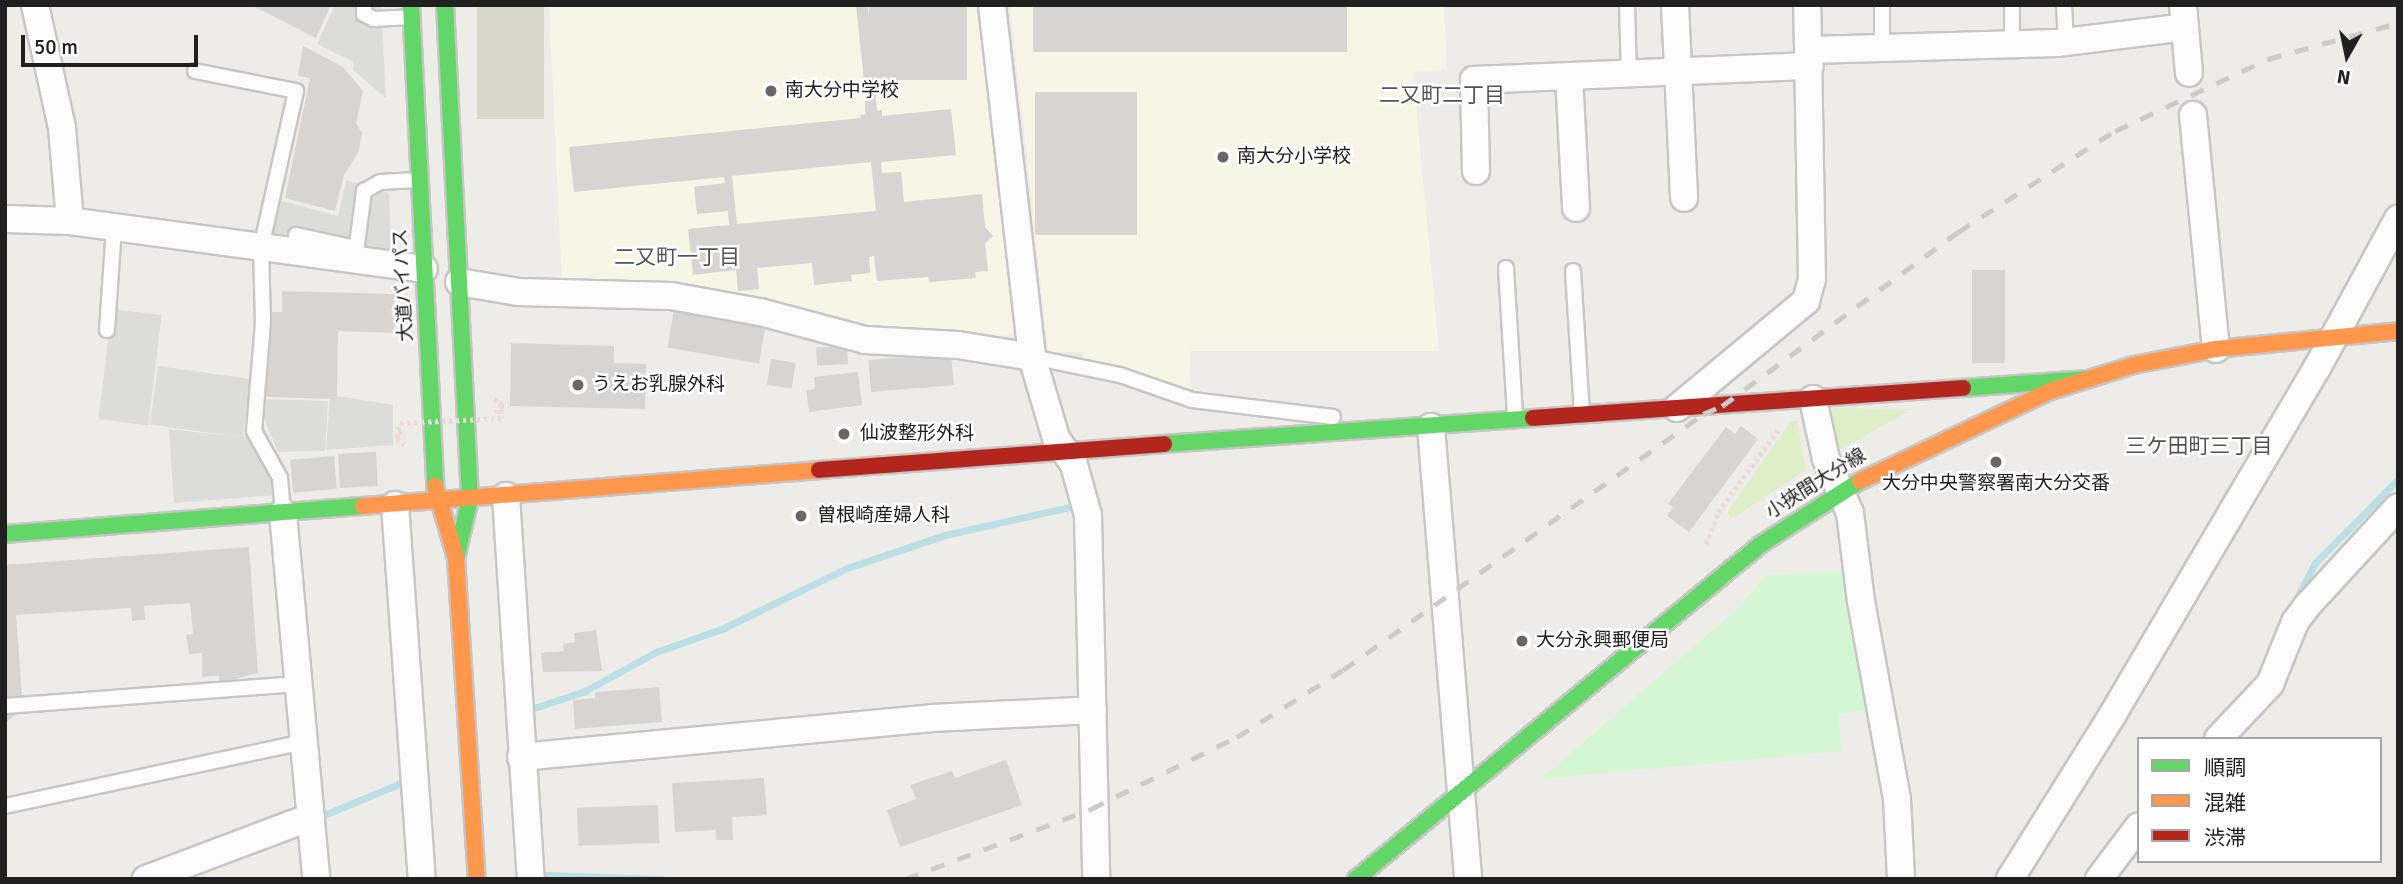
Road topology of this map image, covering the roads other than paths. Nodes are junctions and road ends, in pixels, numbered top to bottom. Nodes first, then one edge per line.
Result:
1 (35, 5) edge
2 (364, 5) edge
3 (445, 5) edge
4 (992, 5) edge
5 (1627, 5) edge
6 (1675, 5) edge
7 (1807, 5) edge
8 (1882, 5) edge
9 (2012, 5) edge
10 (2064, 5) edge
11 (412, 11) edge
12 (2184, 16) edge
13 (2066, 42) junction
14 (2012, 45) junction
15 (1882, 48) junction
16 (1810, 58) junction
17 (195, 71) dead end
18 (1677, 73) junction
19 (2189, 73) dead end
20 (1629, 75) junction
21 (1569, 77) junction
22 (2193, 115) dead end
23 (1476, 171) dead end
24 (419, 180) junction
25 (1685, 198) dead end
26 (1576, 208) dead end
27 (5, 219) edge
28 (2398, 219) edge
29 (70, 221) junction
30 (114, 228) junction
31 (296, 235) dead end
32 (261, 247) junction
33 (356, 254) junction
34 (1506, 268) dead end
35 (424, 269) junction
36 (1573, 271) dead end
37 (459, 282) junction
38 (107, 330) dead end
39 (2398, 331) edge
40 (2336, 335) junction
41 (2216, 349) junction
42 (1032, 357) junction
43 (2086, 379) junction
44 (1814, 399) junction
45 (1676, 409) junction
46 (1582, 416) junction
47 (1515, 421) junction
48 (1431, 427) junction
49 (1335, 434) junction
50 (1065, 451) junction
51 (1840, 492) junction
52 (506, 496) junction
53 (470, 499) junction
54 (436, 501) junction
55 (395, 505) junction
56 (2398, 507) edge
57 (283, 513) junction
58 (5, 534) edge
59 (456, 558) junction
60 (298, 684) junction
61 (5, 706) edge
62 (1093, 710) junction
63 (2220, 737) edge
64 (304, 742) junction
65 (521, 757) junction
66 (1463, 792) junction
67 (5, 806) edge
68 (311, 817) junction
69 (2137, 829) edge
70 (146, 879) edge
71 (316, 879) edge
72 (422, 879) edge
73 (477, 879) edge
74 (531, 879) edge
75 (1096, 879) edge
76 (1356, 879) edge
77 (1468, 879) edge
78 (1901, 879) edge
79 (2010, 879) edge
80 (2099, 879) edge

1 - 29 street
2 - 11 lane
3 - 37 main road, 大道バイパス
4 - 42 street
5 - 20 lane
6 - 18 street
7 - 16 street
8 - 15 lane
9 - 14 lane
10 - 13 lane
11 - 24 main road, 大道バイパス
12 - 13 street
12 - 19 street
13 - 14 street
14 - 15 street
15 - 16 street
16 - 18 street
16 - 45 street
17 - 32 lane
18 - 20 street
18 - 25 street
20 - 21 street
21 - 23 street
21 - 26 street
22 - 41 street
24 - 33 lane
24 - 35 main road, 大道バイパス
27 - 29 street
28 - 40 street
29 - 30 street
30 - 32 street
30 - 38 lane
31 - 33 lane
32 - 33 street
32 - 57 lane
33 - 35 street
34 - 47 lane
35 - 54 main road, 大道バイパス
36 - 46 lane
37 - 42 street
37 - 53 main road, 大道バイパス
39 - 40 main road, 小挾間大分線
40 - 41 main road, 小挾間大分線
40 - 79 street
41 - 43 main road, 小挾間大分線
42 - 49 lane
42 - 50 street
43 - 44 main road
43 - 51 main road, 小挾間大分線
44 - 45 main road
44 - 51 street
45 - 46 main road
46 - 47 main road
47 - 48 main road
48 - 49 main road
48 - 66 street
49 - 50 main road
50 - 52 main road
50 - 62 street
51 - 66 main road, 小挾間大分線
51 - 78 street
52 - 53 main road
52 - 65 street
53 - 54 main road
53 - 59 main road, 大道バイパス
54 - 55 main road
54 - 59 main road, 大道バイパス
55 - 57 main road
55 - 72 street
56 - 63 street
57 - 58 main road
57 - 60 street
59 - 73 main road, 大道バイパス
60 - 61 lane
60 - 64 street
62 - 65 street
62 - 75 street
64 - 67 lane
64 - 68 street
65 - 74 street
66 - 76 main road, 小挾間大分線
66 - 77 street
68 - 70 street
68 - 71 street
69 - 80 street

